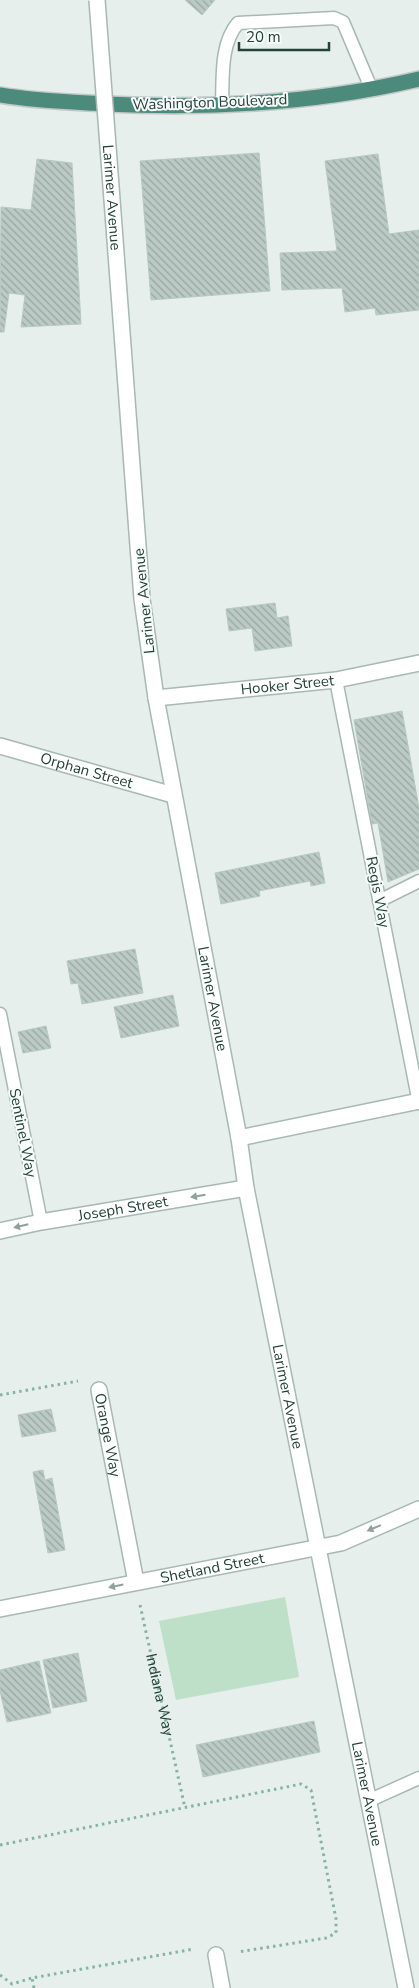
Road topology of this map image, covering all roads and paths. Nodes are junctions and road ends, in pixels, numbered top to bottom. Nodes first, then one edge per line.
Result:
1 (97, 0) edge
2 (419, 79) edge
3 (371, 88) junction
4 (0, 95) edge
5 (222, 104) junction
6 (419, 663) edge
7 (336, 680) junction
8 (156, 698) junction
9 (0, 746) edge
10 (173, 795) junction
11 (419, 881) edge
12 (380, 901) junction
13 (0, 1014) edge
14 (419, 1102) edge
15 (239, 1138) junction
16 (246, 1188) junction
17 (41, 1222) junction
18 (0, 1231) edge
19 (99, 1390) joint
20 (0, 1395) edge
21 (419, 1509) edge
22 (318, 1546) junction
23 (136, 1582) junction
24 (0, 1609) edge
25 (419, 1778) edge
26 (368, 1801) junction
27 (185, 1808) junction
28 (0, 1845) edge
29 (216, 1955) junction
30 (0, 1975) edge
31 (32, 1978) junction
32 (34, 1988) edge
33 (222, 1988) edge
34 (406, 1988) edge

1 - 8 street, Larimer Avenue, bridge
2 - 3 highway, Washington Boulevard
3 - 5 highway, Washington Boulevard
3 - 5 lane
4 - 5 highway, Washington Boulevard
6 - 7 street, Hooker Street
7 - 8 street, Hooker Street
7 - 12 lane, Regis Way
8 - 10 street, Larimer Avenue
9 - 10 street, Orphan Street
10 - 15 street, Larimer Avenue
11 - 12 lane
12 - 14 lane, Regis Way
13 - 17 lane, Sentinel Way
14 - 15 street
15 - 16 street, Larimer Avenue
16 -> 17 street, Joseph Street
16 - 22 street, Larimer Avenue
17 -> 18 street, Joseph Street
19 - 20 path, Orange Way
19 - 23 street, Orange Way
21 -> 22 street, Shetland Street
22 - 23 street, Shetland Street
22 - 26 street, Larimer Avenue
23 -> 24 street, Shetland Street
23 - 27 path, Indiana Way
25 - 26 lane
26 - 34 street, Larimer Avenue
27 - 28 path
27 - 29 path
29 - 31 path
29 - 33 street
30 - 31 path
31 - 32 path

